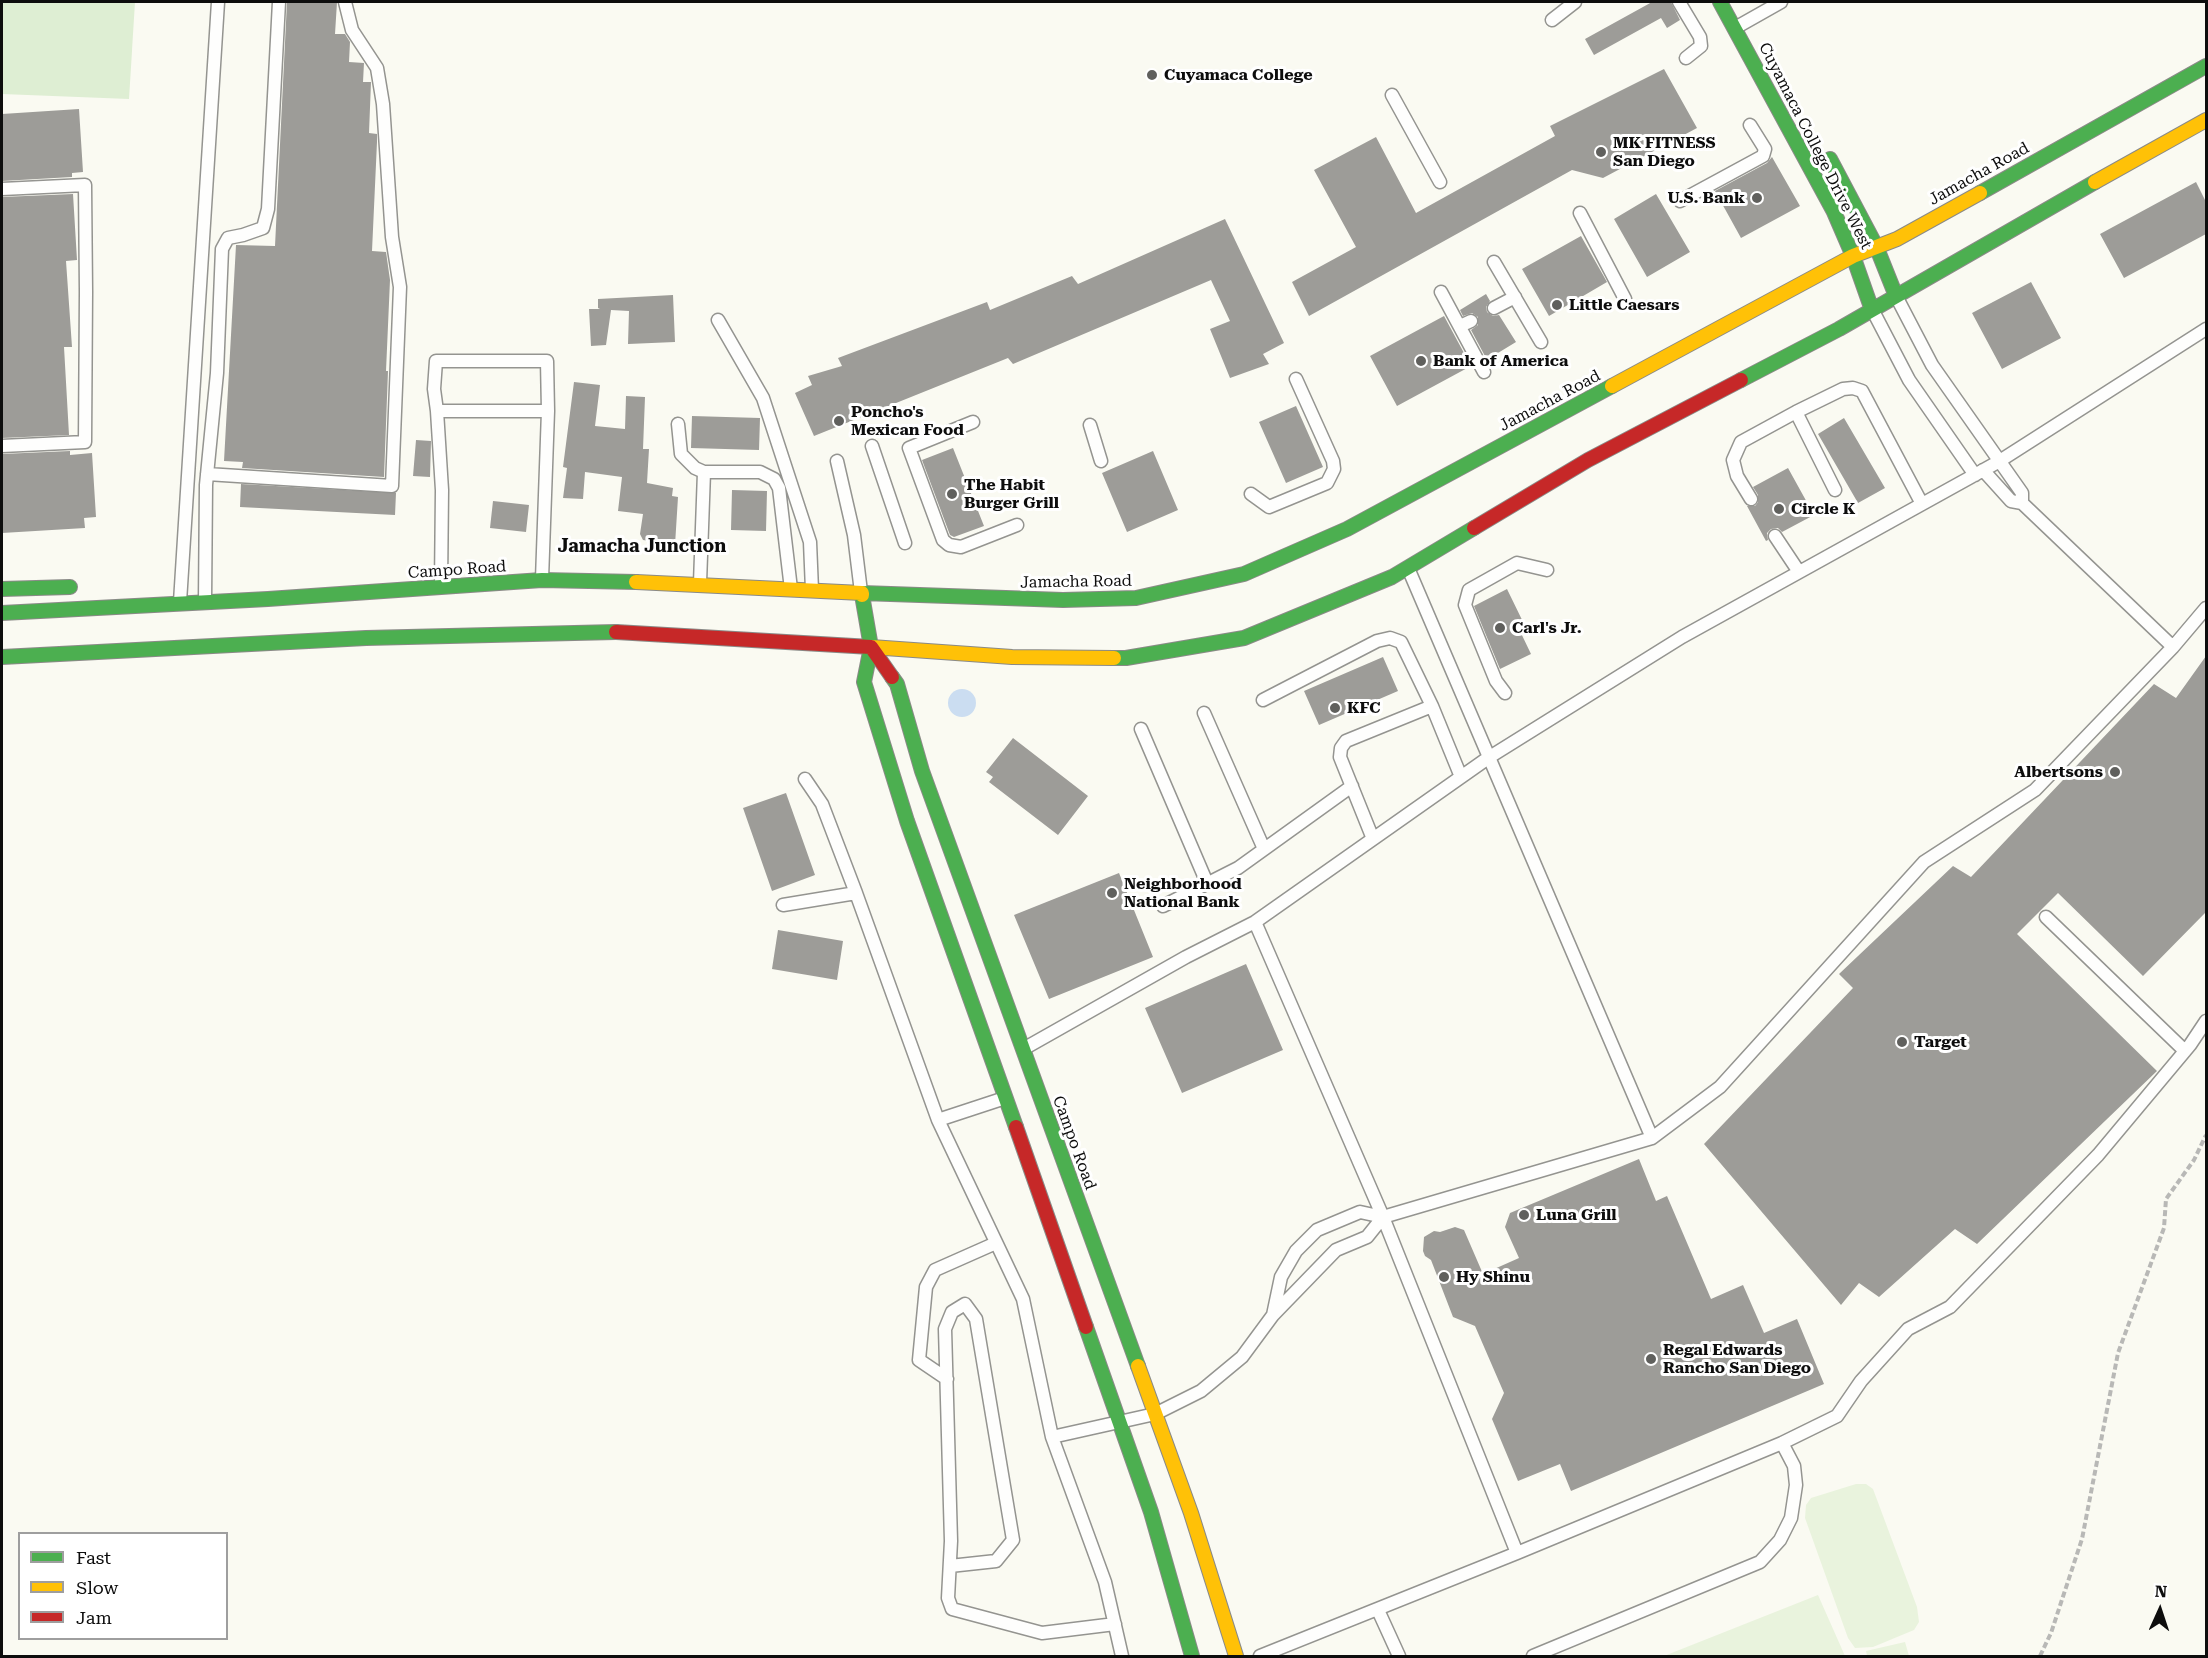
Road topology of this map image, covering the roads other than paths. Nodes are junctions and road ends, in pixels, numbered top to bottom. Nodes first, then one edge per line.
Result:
1 (218, 2) edge
2 (279, 2) edge
3 (345, 2) edge
4 (1575, 2) edge
5 (1679, 2) edge
6 (1720, 2) edge
7 (1781, 2) edge
8 (1552, 20) dead end
9 (1735, 28) junction
10 (1686, 58) dead end
11 (2206, 66) edge
12 (1392, 95) dead end
13 (1750, 125) dead end
14 (2202, 126) edge
15 (1825, 151) dead end
16 (1440, 182) dead end
17 (2, 189) edge
18 (1680, 201) dead end
19 (1580, 213) dead end
20 (1876, 246) junction
21 (1853, 256) junction
22 (1494, 262) dead end
23 (1441, 292) dead end
24 (1896, 296) junction
25 (1515, 297) junction
26 (1625, 299) dead end
27 (1494, 308) dead end
28 (1872, 310) junction
29 (718, 320) dead end
30 (2206, 329) edge
31 (1541, 342) dead end
32 (1484, 372) dead end
33 (1296, 379) dead end
34 (437, 411) junction
35 (548, 411) junction
36 (1796, 412) junction
37 (973, 422) dead end
38 (678, 424) dead end
39 (1090, 425) dead end
40 (2, 446) edge
41 (872, 446) dead end
42 (837, 461) dead end
43 (1101, 461) dead end
44 (1998, 462) junction
45 (704, 472) junction
46 (1979, 473) junction
47 (207, 474) junction
48 (1835, 490) dead end
49 (1251, 494) dead end
50 (1751, 499) dead end
51 (2022, 503) junction
52 (1922, 504) junction
53 (1017, 525) dead end
54 (1775, 536) dead end
55 (905, 543) dead end
56 (1408, 568) junction
57 (1547, 570) dead end
58 (1799, 572) junction
59 (542, 580) junction
60 (83, 587) dead end
61 (700, 587) junction
62 (441, 588) junction
63 (2, 589) edge
64 (791, 590) junction
65 (812, 591) junction
66 (102, 593) dead end
67 (862, 593) junction
68 (205, 602) junction
69 (180, 604) junction
70 (140, 606) junction
71 (2206, 608) edge
72 (2, 613) edge
73 (871, 647) junction
74 (2173, 648) junction
75 (2, 657) edge
76 (1505, 693) dead end
77 (1263, 700) dead end
78 (1432, 706) junction
79 (1204, 713) dead end
80 (1141, 729) dead end
81 (1488, 758) junction
82 (1461, 777) junction
83 (805, 778) dead end
84 (1352, 786) junction
85 (1373, 839) junction
86 (1264, 849) junction
87 (1207, 884) junction
88 (856, 893) junction
89 (783, 905) dead end
90 (1163, 906) dead end
91 (2046, 917) dead end
92 (1255, 922) junction
93 (2206, 1021) edge
94 (1023, 1049) junction
95 (2185, 1051) junction
96 (1006, 1098) junction
97 (938, 1120) junction
98 (1652, 1138) junction
99 (1383, 1218) junction
100 (996, 1243) junction
101 (1273, 1315) junction
102 (947, 1379) junction
103 (1155, 1414) junction
104 (1121, 1423) junction
105 (1052, 1437) junction
106 (1782, 1443) junction
107 (1517, 1553) junction
108 (950, 1566) junction
109 (1378, 1610) junction
110 (1115, 1624) junction
111 (1122, 1656) edge
112 (1192, 1656) edge
113 (1236, 1656) edge
114 (1260, 1656) edge
115 (1399, 1656) edge
116 (1533, 1656) edge

1 - 69 lane
2 - 47 lane
3 - 47 lane
4 - 8 lane
5 - 10 lane
6 - 9 main road, Cuyamaca College Drive West
7 - 9 lane
9 - 21 main road, Cuyamaca College Drive West
11 - 20 main road, Jamacha Road
12 - 16 lane
13 - 18 lane
14 - 24 main road
15 - 20 main road, Cuyamaca College Drive West
17 - 40 lane
19 - 26 lane
20 - 21 main road, Jamacha Road
20 - 24 main road, Cuyamaca College Drive West
21 - 28 main road, Cuyamaca College Drive West
21 - 67 main road, Jamacha Road
22 - 25 lane
23 - 32 lane
24 - 28 main road
24 - 44 lane
25 - 27 lane
25 - 31 lane
28 - 46 lane
28 - 56 main road
29 - 65 lane
30 - 44 lane
33 - 49 lane
34 - 35 lane
34 - 35 lane
34 - 62 lane
35 - 59 lane
36 - 48 lane
36 - 50 lane
36 - 52 lane
37 - 53 lane
38 - 45 lane
39 - 43 lane
41 - 55 lane
42 - 67 lane
44 - 46 lane
44 - 51 lane
45 - 61 lane
45 - 64 lane
46 - 51 lane
46 - 52 lane
47 - 68 lane
51 - 74 lane
52 - 58 lane
54 - 58 lane
56 - 73 main road
56 - 81 lane
57 - 76 lane
58 - 81 lane
59 - 61 main road, Campo Road
59 - 62 main road, Campo Road
60 - 63 main road
61 - 64 main road, Campo Road
62 - 68 main road, Campo Road
64 - 65 main road, Campo Road
65 - 67 main road, Campo Road
66 - 70 main road
67 - 73 main road, Campo Road
68 - 69 main road, Campo Road
69 - 70 main road, Campo Road
70 - 72 main road, Campo Road
71 - 74 lane
73 - 75 main road
73 - 94 main road, Campo Road
73 - 96 main road, Campo Road
74 - 98 lane
77 - 78 lane
78 - 82 lane
78 - 84 lane
79 - 86 lane
80 - 87 lane
81 - 82 lane
81 - 98 lane
82 - 85 lane
83 - 88 lane
84 - 85 lane
84 - 86 lane
85 - 92 lane
86 - 87 lane
87 - 90 lane
88 - 89 lane
88 - 97 lane
91 - 95 lane
92 - 94 lane
92 - 99 lane
93 - 95 lane
94 - 103 main road, Campo Road
95 - 106 lane
96 - 97 lane
96 - 104 main road, Campo Road
97 - 100 lane
98 - 99 lane
99 - 101 lane
99 - 101 lane
99 - 107 lane
100 - 102 lane
100 - 105 lane
101 - 103 lane
102 - 108 lane
102 - 108 lane
103 - 104 lane
103 - 113 main road, Campo Road
104 - 105 lane
104 - 112 main road, Campo Road
105 - 110 lane
106 - 107 lane
106 - 116 lane
107 - 109 lane
108 - 110 lane
109 - 114 lane
109 - 115 lane
110 - 111 lane

